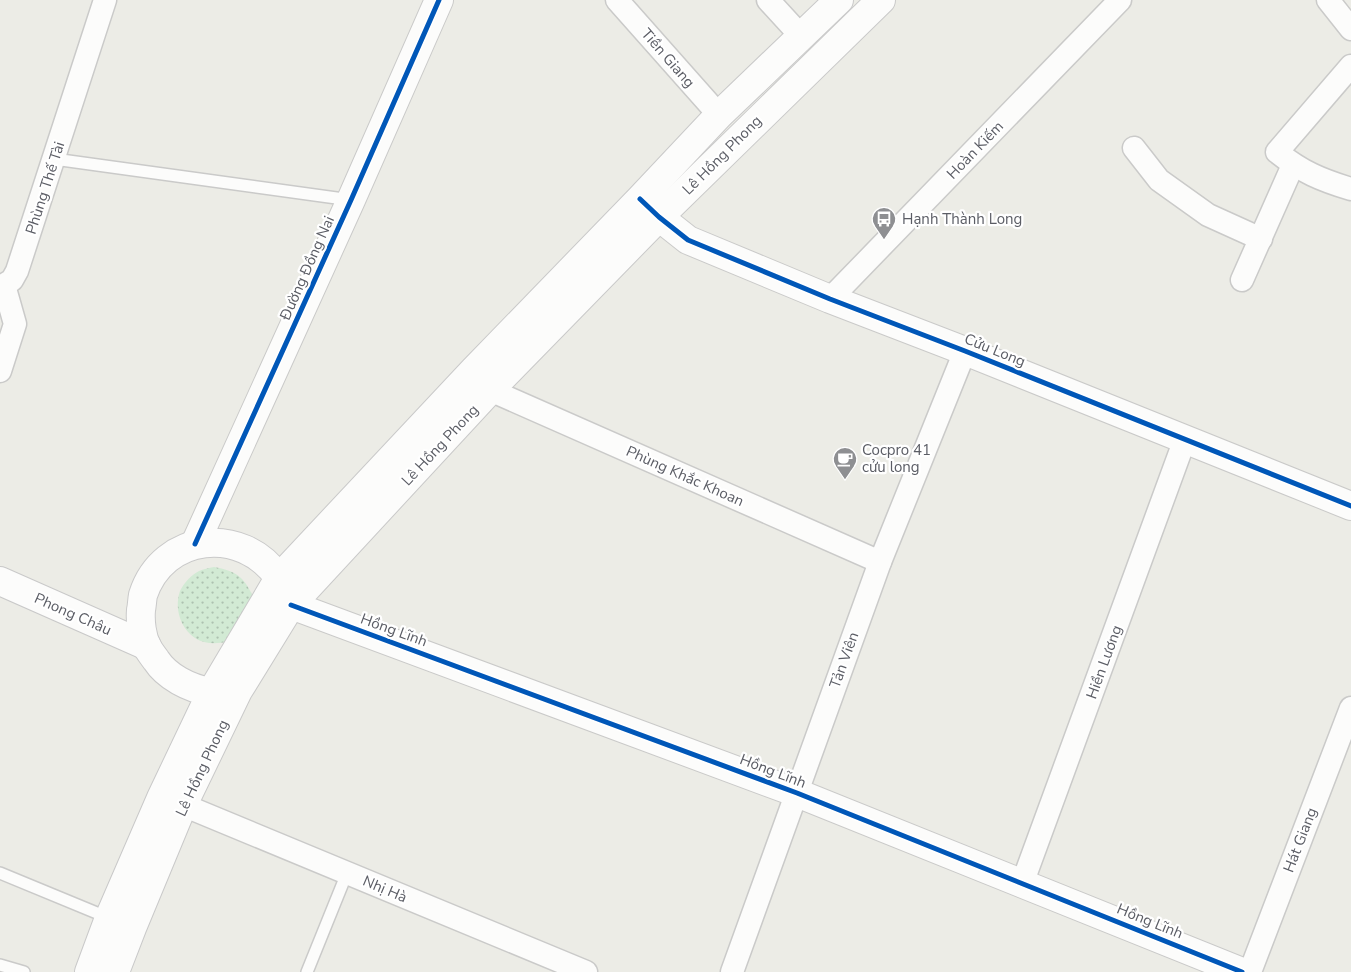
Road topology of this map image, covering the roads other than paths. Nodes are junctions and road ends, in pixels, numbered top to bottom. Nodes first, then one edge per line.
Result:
1 (105, 0) edge
2 (439, 0) edge
3 (617, 0) edge
4 (768, 0) edge
5 (840, 0) edge
6 (880, 0) edge
7 (1120, 0) edge
8 (1328, 0) edge
9 (1351, 29) edge
10 (801, 36) junction
11 (1351, 66) edge
12 (719, 115) junction
13 (1134, 148) dead end
14 (54, 159) junction
15 (1293, 165) junction
16 (1351, 189) edge
17 (351, 200) junction
18 (650, 208) junction
19 (1261, 239) junction
20 (1242, 280) dead end
21 (2, 285) edge
22 (830, 299) junction
23 (965, 352) junction
24 (0, 371) edge
25 (490, 390) junction
26 (1185, 439) junction
27 (1351, 506) edge
28 (195, 544) junction
29 (880, 562) junction
30 (279, 578) junction
31 (0, 581) edge
32 (291, 605) junction
33 (147, 646) junction
34 (238, 691) junction
35 (211, 693) junction
36 (1351, 708) edge
37 (797, 793) junction
38 (183, 805) junction
39 (0, 873) edge
40 (347, 873) junction
41 (1022, 884) junction
42 (109, 918) junction
43 (0, 965) edge
44 (24, 972) edge
45 (89, 972) edge
46 (116, 972) edge
47 (307, 972) edge
48 (586, 972) edge
49 (732, 972) edge
50 (1242, 972) edge
51 (1250, 972) edge

1 - 14 street, Phùng Thế Tài
2 - 17 main road, Đường Đồng Nai
3 - 12 street, Tiền Giang
4 - 10 street
5 - 10 main road, Lê Hồng Phong
6 - 18 main road, Lê Hồng Phong
7 - 22 street, Hoàn Kiếm
8 - 9 street
10 - 12 main road, Lê Hồng Phong
11 - 15 street
12 - 18 main road, Lê Hồng Phong
13 - 19 street
14 - 17 lane
14 - 21 street, Phùng Thế Tài
15 - 16 street
15 - 19 street
17 - 28 main road, Đường Đồng Nai
18 - 22 main road, Cửu Long
18 - 25 main road, Lê Hồng Phong
18 - 30 main road, Lê Hồng Phong
19 - 20 street
21 - 24 street, Phùng Thế Tài
22 - 23 main road, Cửu Long
23 - 26 main road, Cửu Long
23 - 29 street, Tản Viên
25 - 29 street, Phùng Khắc Khoan
25 - 32 main road, Lê Hồng Phong
26 - 27 main road, Cửu Long
26 - 41 street, Hiền Lương
28 - 30 main road
28 - 33 main road
29 - 37 street, Tản Viên
30 - 32 main road
30 - 35 main road, Lê Hồng Phong
31 - 33 main road, Phong Châu
32 - 34 main road, Lê Hồng Phong
32 - 37 main road, Hồng Lĩnh
33 - 35 main road
34 - 35 main road
34 - 38 main road, Lê Hồng Phong
35 - 42 main road, Lê Hồng Phong
36 - 51 street, Hát Giang
37 - 41 main road, Hồng Lĩnh
37 - 49 street, Tản Viên
38 - 40 street, Nhị Hà
38 - 46 main road, Lê Hồng Phong
39 - 42 lane
40 - 47 lane
40 - 48 street, Nhị Hà
41 - 50 main road, Hồng Lĩnh
42 - 45 main road, Lê Hồng Phong
43 - 44 lane

